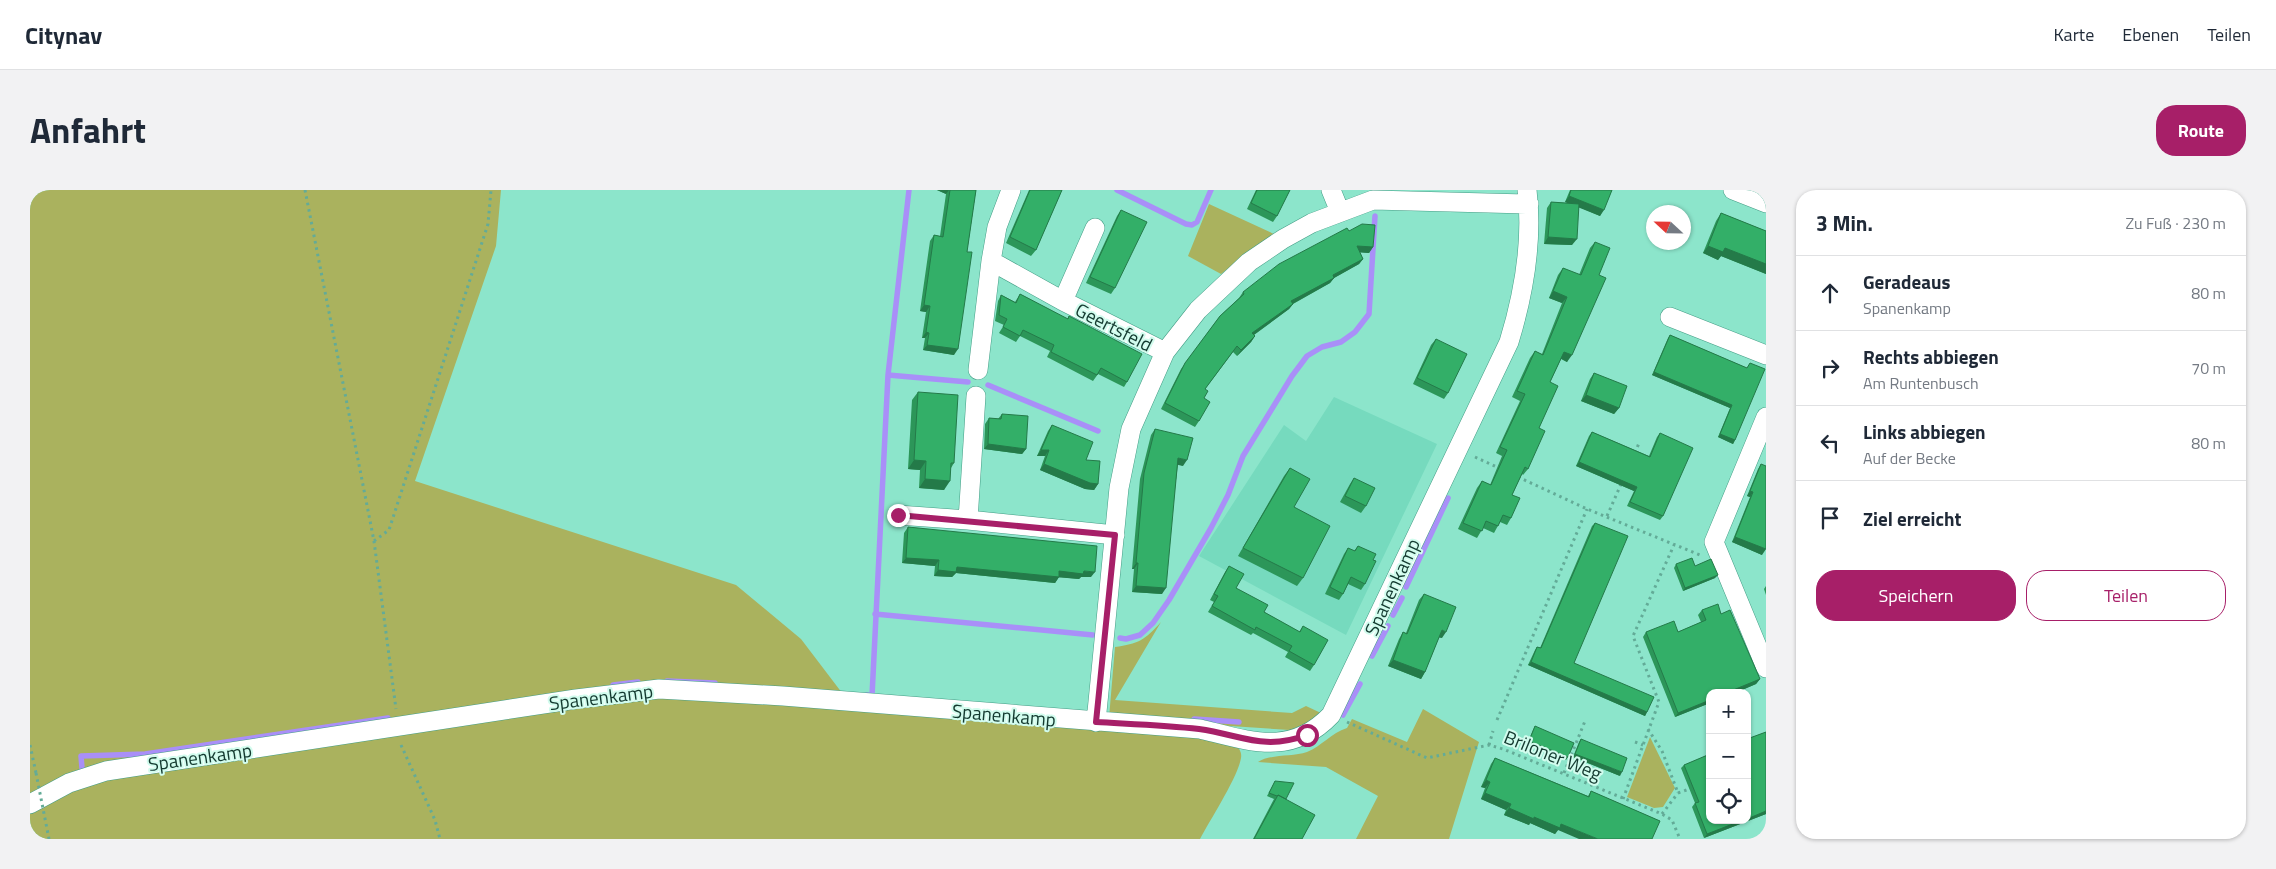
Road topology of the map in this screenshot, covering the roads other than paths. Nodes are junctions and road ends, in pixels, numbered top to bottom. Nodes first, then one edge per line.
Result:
1 (1011, 190) edge
2 (1330, 190) edge
3 (1733, 190) edge
4 (1528, 197) edge
5 (1766, 203) edge
6 (1340, 212) junction
7 (1095, 228) dead end
8 (991, 261) junction
9 (1063, 301) junction
10 (1670, 317) dead end
11 (1165, 352) junction
12 (1766, 356) edge
13 (978, 370) dead end
14 (976, 396) dead end
15 (1766, 417) edge
16 (898, 515) dead end
17 (968, 520) junction
18 (1115, 535) junction
19 (1766, 668) edge
20 (1089, 721) junction
21 (30, 804) edge

1 - 8 street
2 - 6 street
3 - 5 street
4 - 6 street
4 - 20 street, Spanenkamp
6 - 11 street
7 - 9 street, Geertsfeld
8 - 9 street, Geertsfeld
8 - 13 street
9 - 11 street, Geertsfeld
10 - 12 street
11 - 18 street
14 - 17 street
15 - 19 street
16 - 17 street
17 - 18 street
18 - 20 street
20 - 21 street, Spanenkamp

